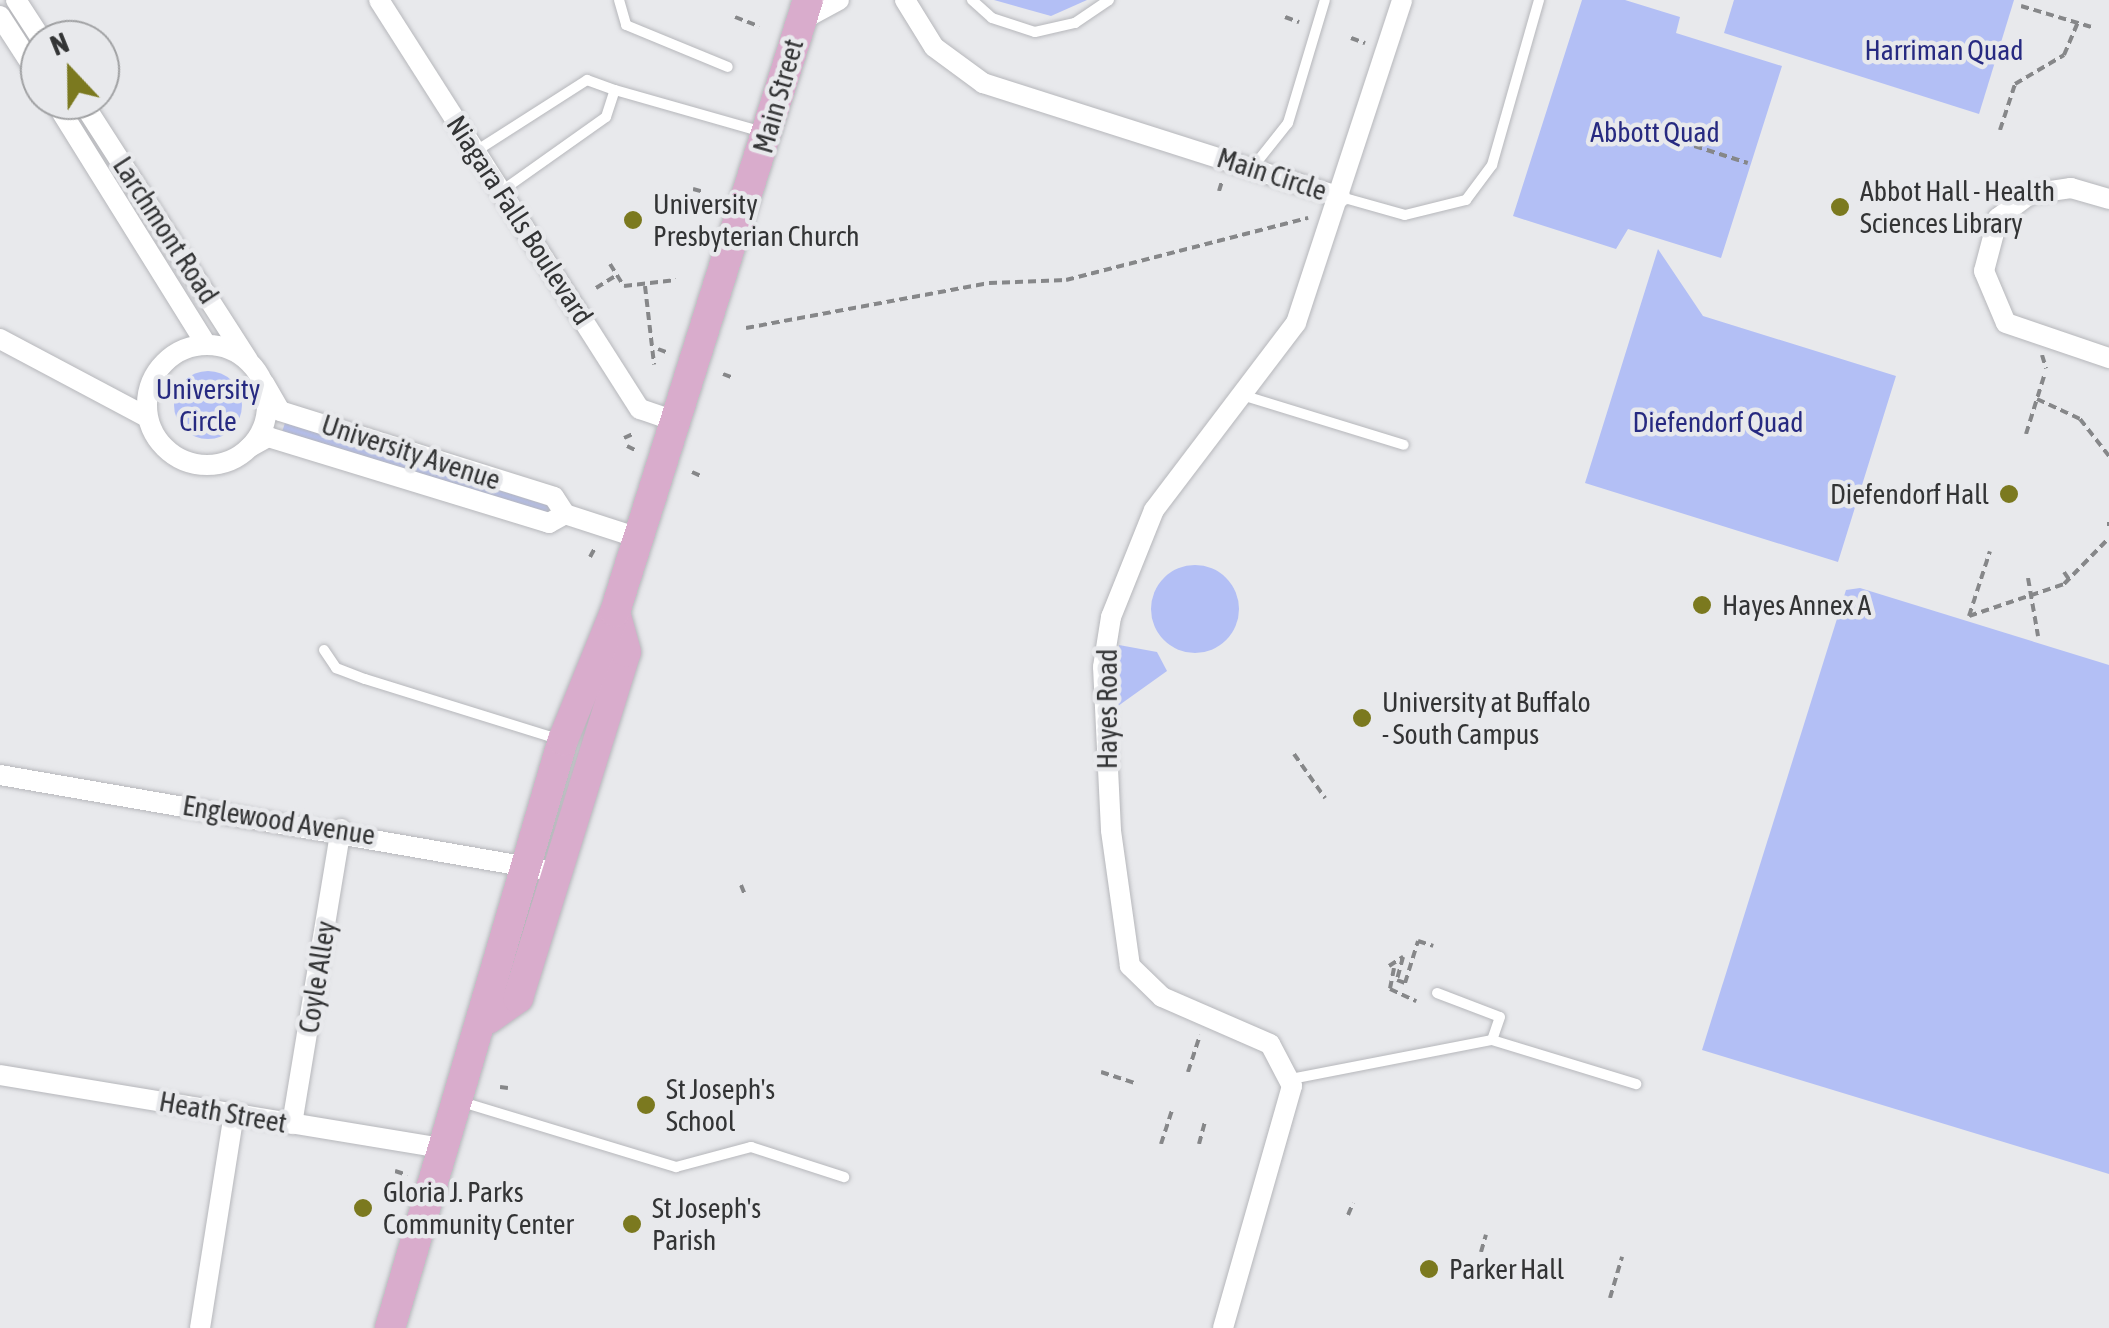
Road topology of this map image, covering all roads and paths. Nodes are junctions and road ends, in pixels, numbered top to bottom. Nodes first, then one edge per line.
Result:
1 (379, 0) edge
2 (619, 0) edge
3 (838, 0) edge
4 (905, 0) edge
5 (972, 0) edge
6 (1109, 0) edge
7 (1325, 0) edge
8 (1402, 0) edge
9 (1539, 0) edge
10 (2021, 6) dead end
11 (804, 10) edge
12 (0, 16) edge
13 (735, 17) dead end
14 (1286, 17) dead end
15 (1298, 22) dead end
16 (2078, 22) junction
17 (759, 26) dead end
18 (2094, 28) dead end
19 (1351, 38) dead end
20 (1374, 46) dead end
21 (20, 47) edge
22 (728, 68) dead end
23 (615, 90) junction
24 (67, 120) edge
25 (94, 120) edge
26 (2000, 130) dead end
27 (768, 134) junction
28 (1682, 142) dead end
29 (109, 143) junction
30 (476, 151) junction
31 (90, 156) junction
32 (1748, 163) dead end
33 (1254, 167) junction
34 (694, 189) dead end
35 (502, 190) junction
36 (704, 192) dead end
37 (1340, 197) junction
38 (2109, 200) edge
39 (1308, 218) dead end
40 (610, 264) dead end
41 (617, 275) junction
42 (676, 280) dead end
43 (645, 286) junction
44 (596, 288) dead end
45 (746, 328) dead end
46 (0, 339) edge
47 (206, 344) junction
48 (658, 348) dead end
49 (666, 352) dead end
50 (2109, 358) edge
51 (249, 361) junction
52 (654, 364) dead end
53 (723, 374) dead end
54 (2045, 374) dead end
55 (732, 377) dead end
56 (264, 383) junction
57 (1245, 396) junction
58 (2037, 399) junction
59 (148, 417) junction
60 (675, 421) junction
61 (633, 434) dead end
62 (2026, 434) dead end
63 (624, 438) dead end
64 (1404, 445) dead end
65 (627, 446) dead end
66 (250, 447) junction
67 (635, 450) dead end
68 (2109, 456) edge
69 (692, 472) dead end
70 (701, 476) dead end
71 (564, 514) junction
72 (639, 538) junction
73 (2109, 538) edge
74 (598, 544) dead end
75 (1990, 551) dead end
76 (590, 557) dead end
77 (2064, 572) dead end
78 (2028, 578) dead end
79 (2070, 581) junction
80 (2032, 600) junction
81 (615, 612) junction
82 (2038, 636) dead end
83 (324, 650) dead end
84 (563, 740) junction
85 (1294, 754) dead end
86 (0, 775) edge
87 (1325, 798) dead end
88 (341, 830) junction
89 (526, 863) junction
90 (557, 872) junction
91 (741, 885) dead end
92 (745, 896) dead end
93 (1433, 946) dead end
94 (1437, 993) dead end
95 (1416, 1001) dead end
96 (488, 1019) junction
97 (1200, 1036) dead end
98 (1492, 1040) junction
99 (1101, 1072) dead end
100 (1188, 1072) dead end
101 (0, 1075) edge
102 (1290, 1080) junction
103 (1134, 1083) dead end
104 (1636, 1084) dead end
105 (500, 1086) dead end
106 (508, 1088) dead end
107 (461, 1102) junction
108 (1172, 1108) dead end
109 (234, 1113) junction
110 (1205, 1121) dead end
111 (292, 1124) junction
112 (1161, 1144) dead end
113 (1199, 1144) dead end
114 (446, 1149) junction
115 (395, 1171) dead end
116 (408, 1175) dead end
117 (844, 1177) dead end
118 (466, 1194) dead end
119 (475, 1196) dead end
120 (1352, 1203) dead end
121 (1348, 1215) dead end
122 (1486, 1236) dead end
123 (1481, 1252) dead end
124 (1622, 1257) dead end
125 (1610, 1298) dead end
126 (200, 1328) edge
127 (390, 1328) edge
128 (1223, 1328) edge

1 - 30 street, Niagara Falls Boulevard
2 - 22 lane
3 - 11 street
4 - 33 street, Main Circle
5 - 6 lane
7 - 33 lane
8 - 37 street, Hayes Road
9 - 37 lane, Main Circle
10 - 16 path
11 - 27 main road, Main Street
12 - 21 street
13 - 17 path
14 - 15 path
16 - 18 path
16 - 26 path
19 - 20 path
23 - 27 lane
23 - 30 lane
23 - 35 lane
24 - 31 street, Larchmont Road
25 - 29 street, Larchmont Road
27 - 60 main road, Main Street
28 - 32 path
29 - 31 street
29 - 51 street, Larchmont Road
30 - 35 street, Niagara Falls Boulevard
31 - 47 street, Larchmont Road
33 - 37 street, Main Circle
34 - 36 path
35 - 60 street, Niagara Falls Boulevard
37 - 57 street, Hayes Road
38 - 50 street
39 - 45 path
40 - 41 path
41 - 43 path
41 - 44 path
42 - 43 path
43 - 52 path
46 - 59 street
47 - 51 street
47 - 59 street
48 - 49 path
51 - 56 street
53 - 55 path
54 - 58 path
56 - 66 street
56 - 71 street, University Avenue
57 - 64 lane
57 - 102 street, Hayes Road
58 - 62 path
58 - 68 path
59 - 66 street
60 - 72 main road, Main Street
61 - 63 path
65 - 67 path
66 - 71 street, University Avenue
69 - 70 path
71 - 72 street, University Avenue
72 - 81 main road, Main Street
73 - 79 path
74 - 76 path
75 - 80 path
77 - 79 path
78 - 80 path
79 - 80 path
80 - 82 path
81 - 84 main road, Main Street
81 - 90 main road
83 - 84 lane
84 - 89 main road, Main Street
85 - 87 path
86 - 88 street, Englewood Avenue
88 - 89 street, Englewood Avenue
88 - 111 street, Coyle Alley
89 - 90 street, Englewood Avenue
89 - 96 main road, Main Street
90 - 96 main road
91 - 92 path
93 - 95 path
94 - 98 lane
96 - 107 main road
97 - 100 path
98 - 102 lane
98 - 104 lane
99 - 103 path
101 - 109 street, Heath Street
102 - 128 street
105 - 106 path
107 - 114 main road
107 - 117 lane
108 - 112 path
109 - 111 street, Heath Street
109 - 126 street
110 - 113 path
111 - 114 street, Heath Street
114 - 127 main road
115 - 116 path
118 - 119 path
120 - 121 path
122 - 123 path
124 - 125 path

